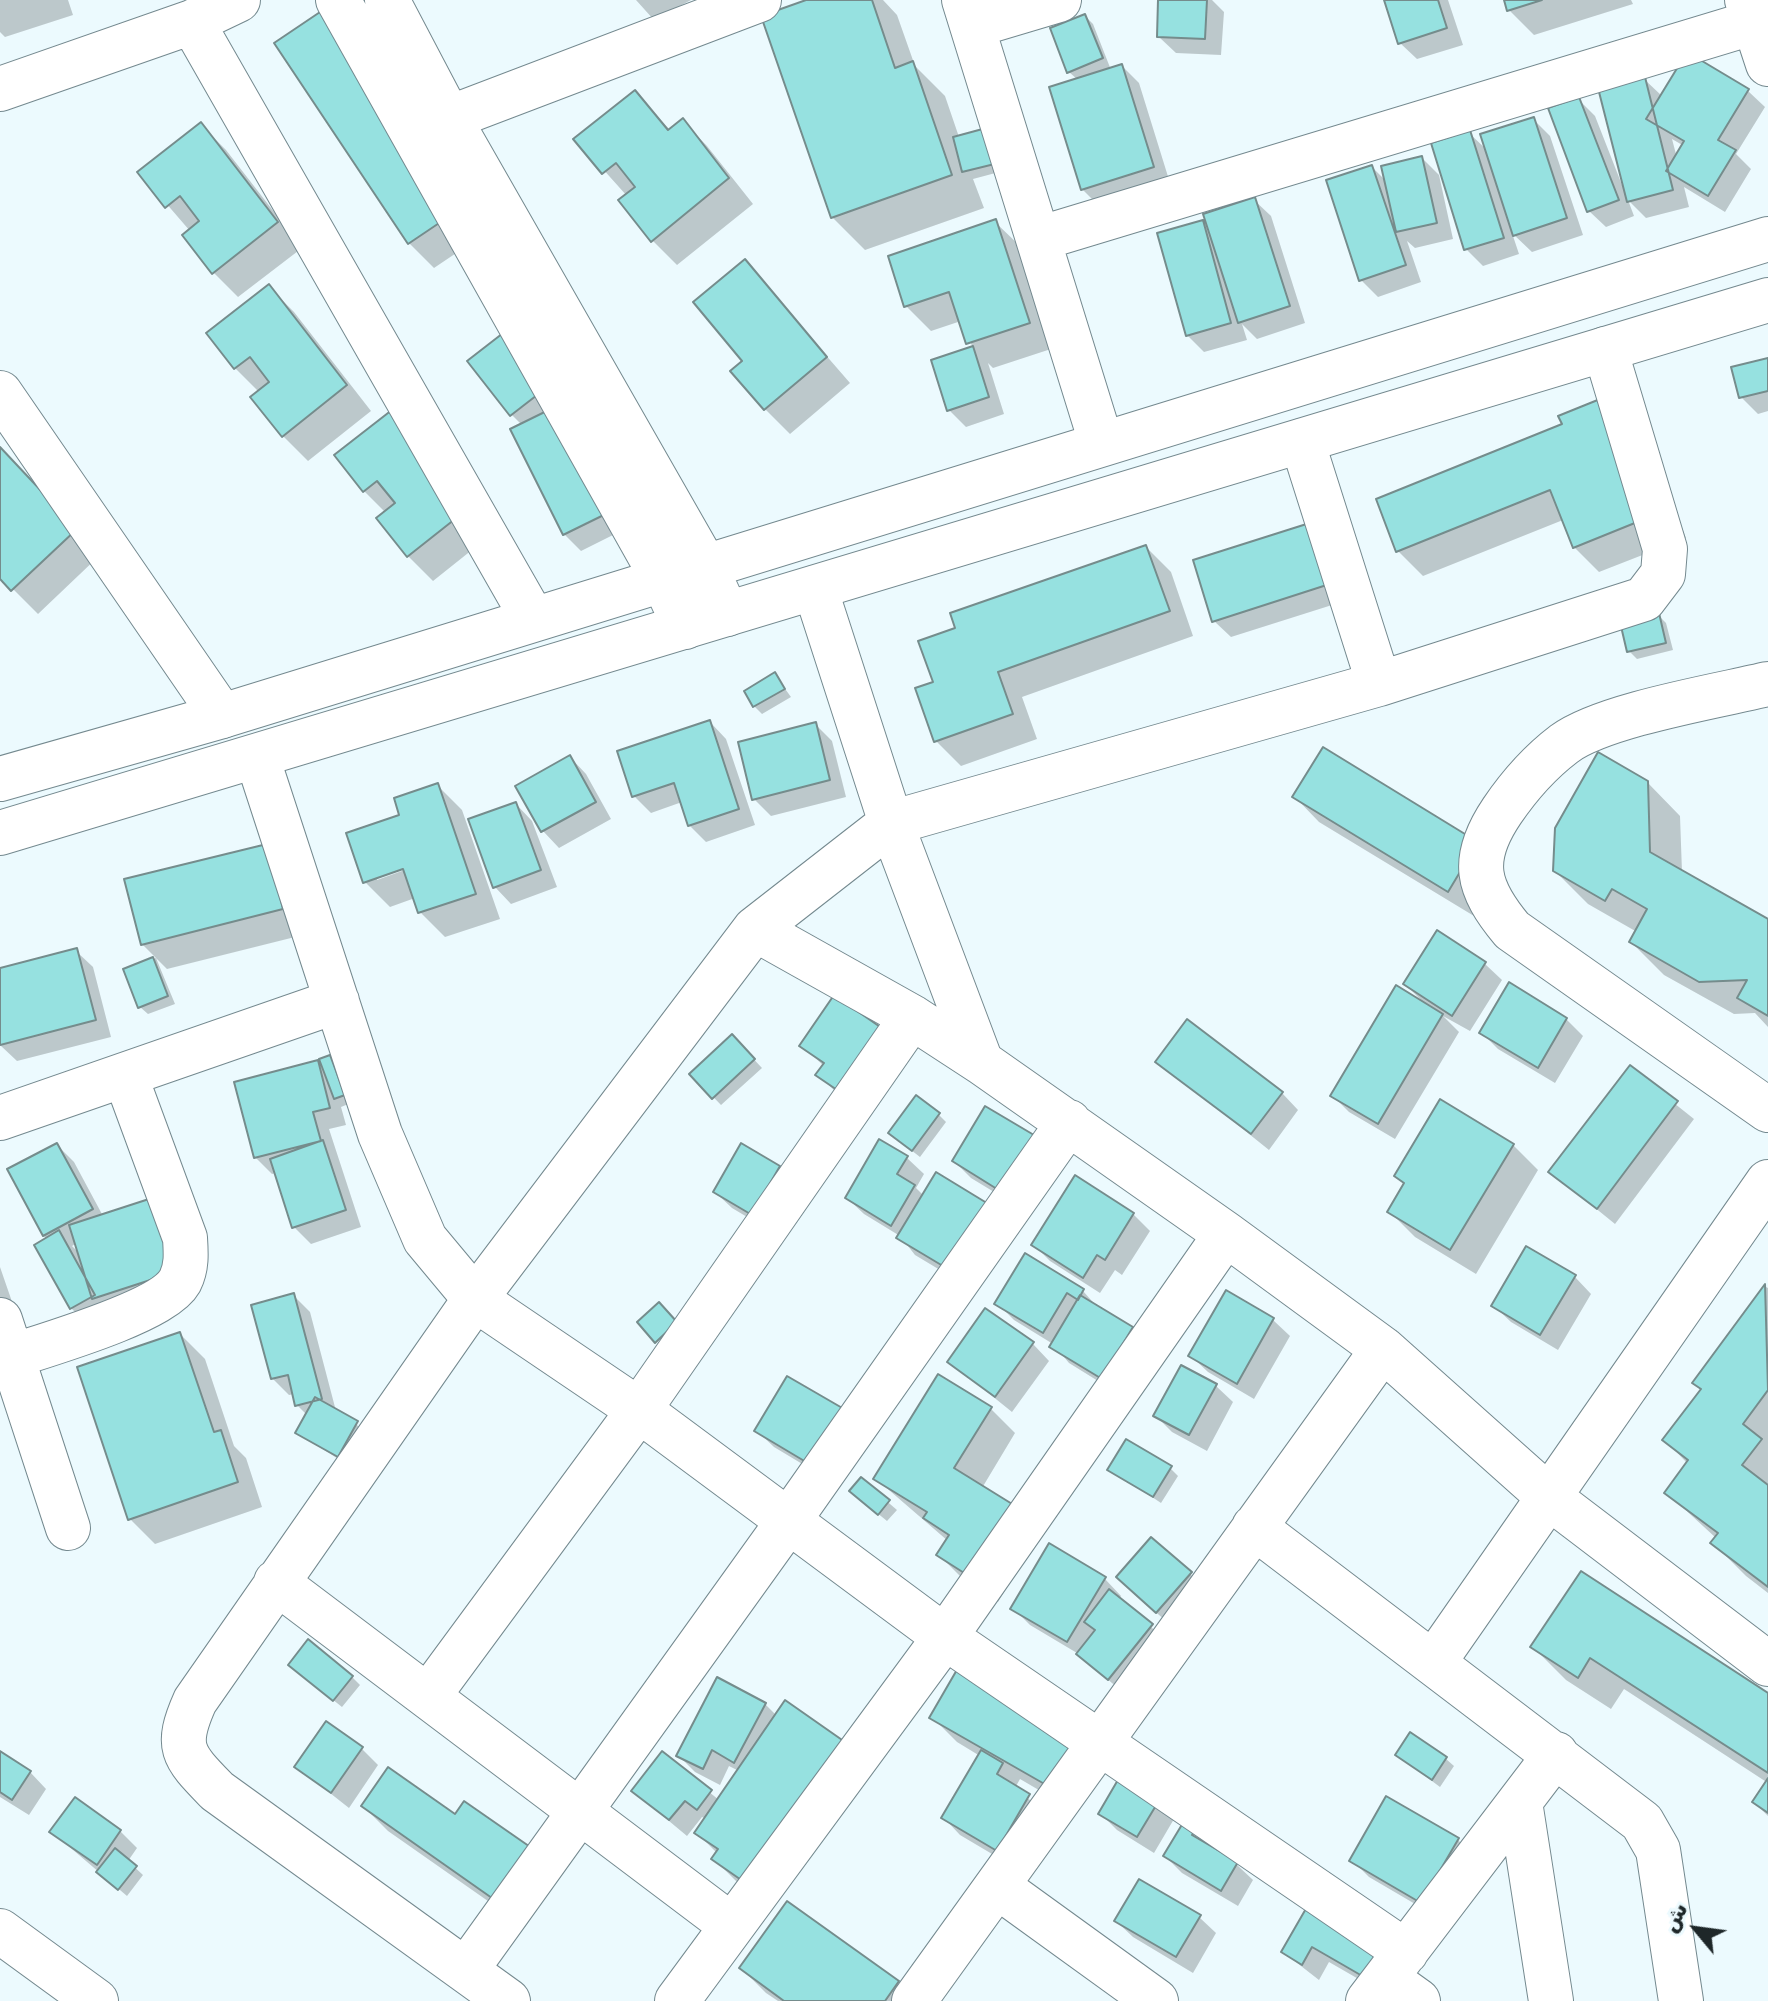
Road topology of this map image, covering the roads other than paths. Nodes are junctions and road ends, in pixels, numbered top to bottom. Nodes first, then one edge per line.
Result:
1 (238, 0) edge
2 (338, 0) edge
3 (387, 0) edge
4 (759, 0) edge
5 (1059, 0) edge
6 (968, 13) edge
7 (1756, 14) edge
8 (192, 22) junction
9 (1768, 64) edge
10 (0, 89) edge
11 (449, 118) junction
12 (1038, 239) junction
13 (1768, 239) edge
14 (1768, 300) edge
15 (1605, 349) junction
16 (0, 393) edge
17 (1302, 441) junction
18 (1101, 442) junction
19 (705, 566) junction
20 (663, 579) junction
21 (815, 588) junction
22 (727, 614) junction
23 (533, 619) junction
24 (685, 627) junction
25 (1379, 684) junction
26 (1768, 684) edge
27 (222, 716) junction
28 (257, 757) junction
29 (0, 779) edge
30 (891, 823) junction
31 (0, 833) edge
32 (755, 929) junction
33 (337, 1001) junction
34 (912, 1017) junction
35 (981, 1062) junction
36 (125, 1075) junction
37 (1768, 1110) edge
38 (0, 1118) edge
39 (1069, 1122) junction
40 (1768, 1182) edge
41 (1226, 1234) junction
42 (475, 1299) junction
43 (4, 1345) edge
44 (1383, 1349) junction
45 (639, 1410) junction
46 (1550, 1498) junction
47 (787, 1523) junction
48 (1254, 1527) junction
49 (68, 1528) dead end
50 (276, 1582) junction
51 (945, 1637) junction
52 (1434, 1662) junction
53 (1768, 1664) edge
54 (429, 1695) junction
55 (1099, 1745) junction
56 (1556, 1754) junction
57 (1520, 1802) junction
58 (579, 1811) junction
59 (997, 1886) junction
60 (732, 1926) junction
61 (0, 1931) edge
62 (466, 1970) junction
63 (1395, 1983) edge
64 (1684, 1999) edge
65 (96, 2001) edge
66 (508, 2001) edge
67 (677, 2001) edge
68 (914, 2001) edge
69 (1156, 2001) edge
70 (1551, 2001) edge

1 - 8 street
2 - 20 street
3 - 11 street
4 - 11 street
5 - 6 street
6 - 12 street
7 - 9 street
7 - 12 street
8 - 10 street
8 - 23 street
11 - 19 street
12 - 18 street
13 - 18 street
14 - 15 street
15 - 17 street
15 - 25 street
16 - 27 street
17 - 21 street
17 - 25 street
18 - 19 street
19 - 20 street
19 - 22 street
20 - 23 street
20 - 24 street
21 - 22 street
21 - 30 street
22 - 24 street
23 - 27 street
24 - 28 street
25 - 30 street
26 - 37 street
27 - 29 street
28 - 31 street
28 - 33 street
30 - 32 street
30 - 35 street
32 - 34 street
32 - 42 street
33 - 36 street
33 - 42 street
34 - 35 street
34 - 45 street
35 - 39 street
36 - 38 street
36 - 43 street
39 - 41 street
39 - 47 street
40 - 46 street
41 - 44 street
41 - 51 street
42 - 45 street
42 - 50 street
43 - 49 street
44 - 46 street
44 - 48 street
45 - 47 street
45 - 54 street
46 - 52 street
46 - 53 street
47 - 51 street
47 - 58 street
48 - 52 street
48 - 55 street
50 - 54 street
50 - 62 street
51 - 55 street
51 - 60 street
52 - 56 street
54 - 58 street
55 - 59 street
55 - 63 street
56 - 57 street
56 - 64 street
57 - 63 street
57 - 70 street
58 - 60 street
58 - 62 street
59 - 68 street
59 - 69 street
60 - 67 street
61 - 65 street
62 - 66 street

